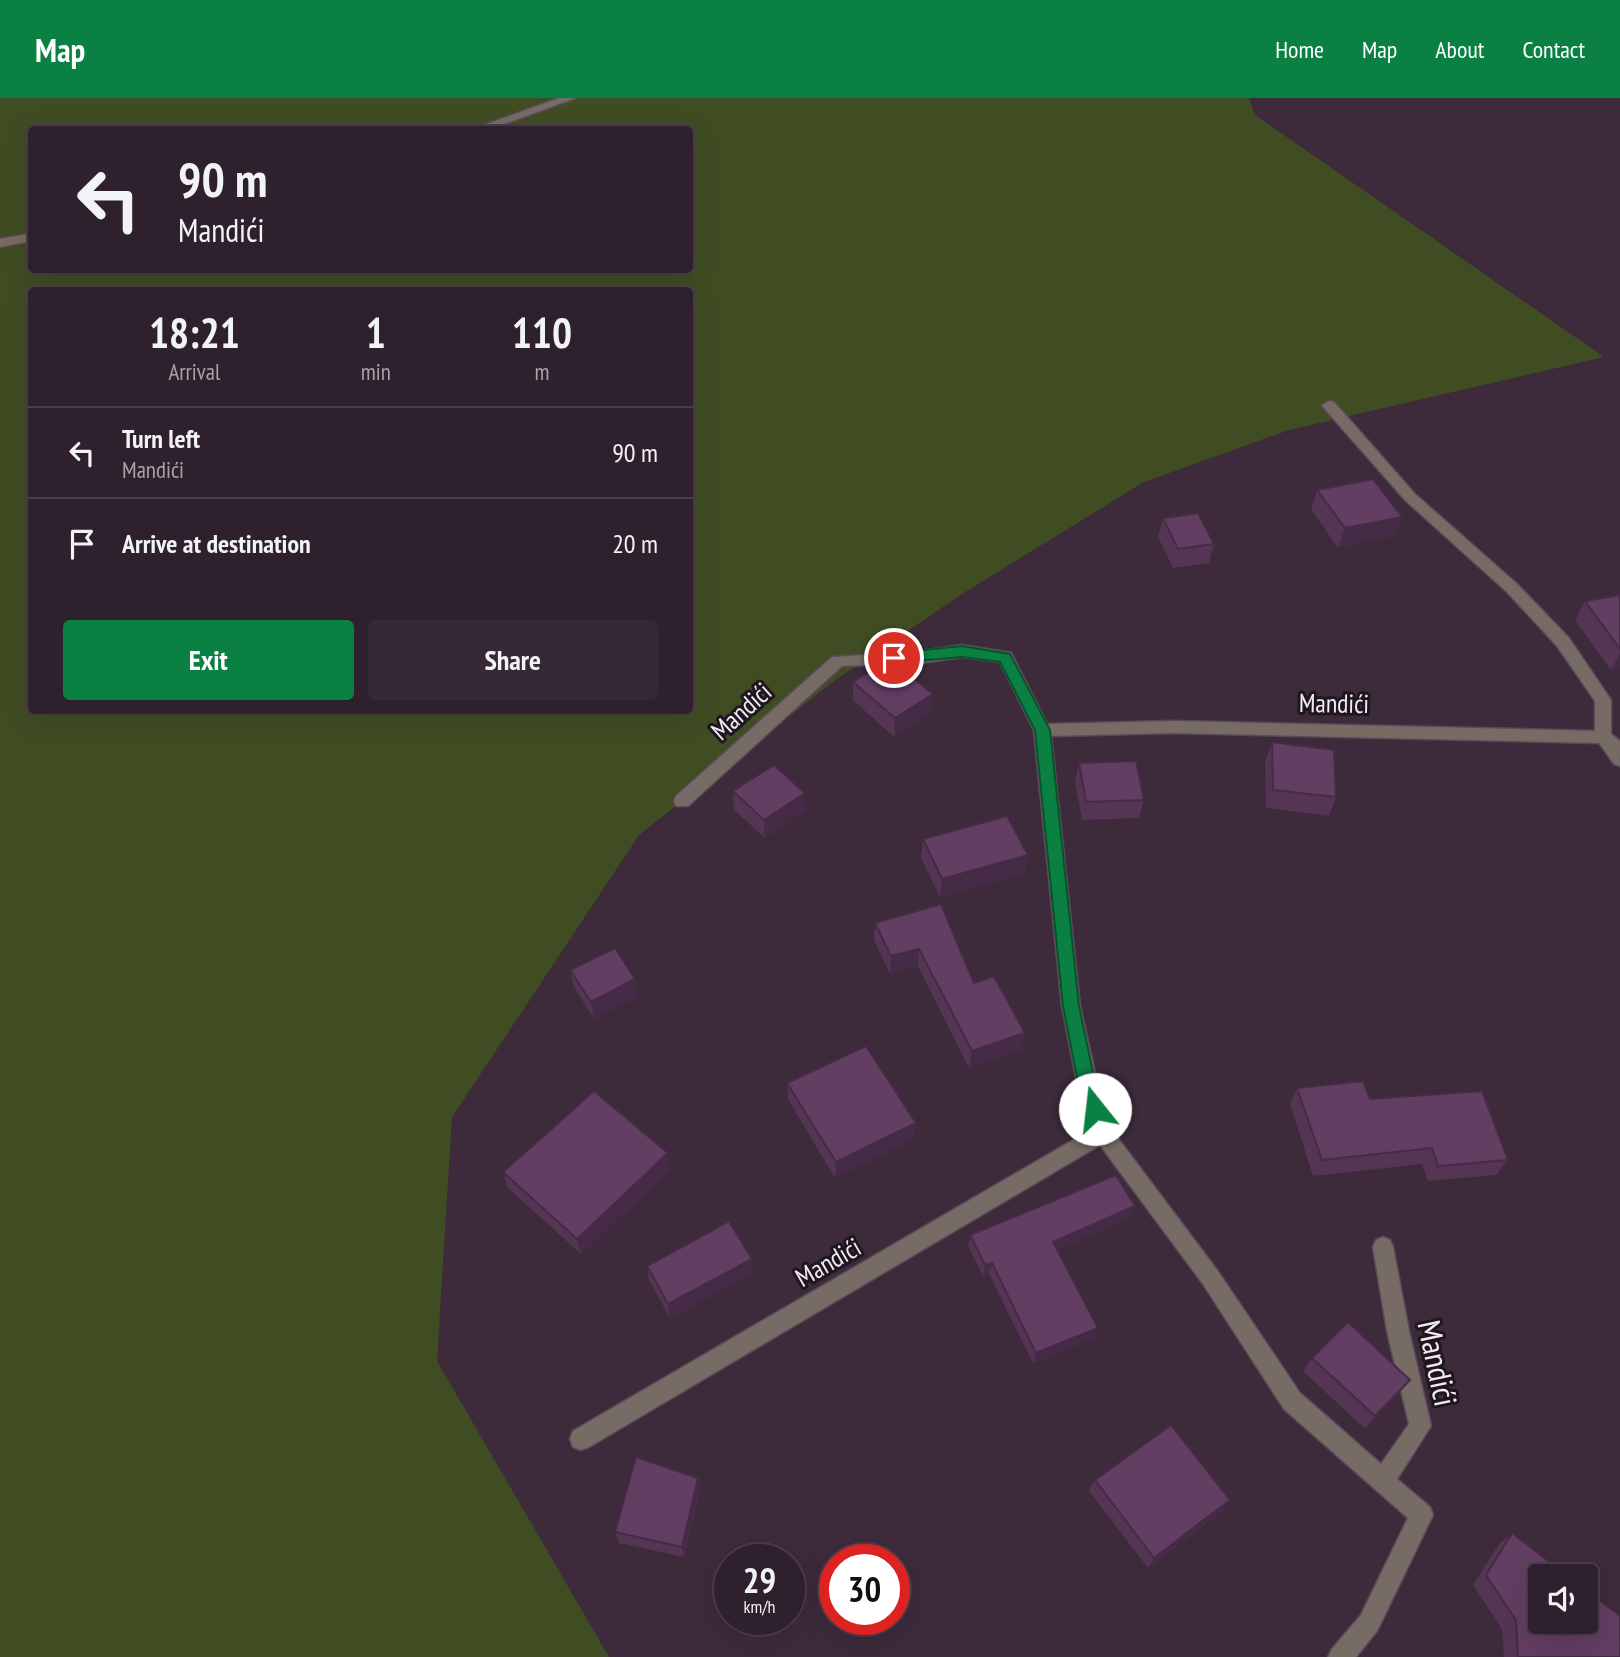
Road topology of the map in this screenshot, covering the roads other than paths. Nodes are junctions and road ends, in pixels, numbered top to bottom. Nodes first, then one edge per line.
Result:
1 (570, 98) edge
2 (487, 126) edge
3 (28, 238) edge
4 (0, 243) edge
5 (1329, 405) dead end
6 (1042, 730) junction
7 (1604, 737) junction
8 (1620, 750) edge
9 (1620, 760) edge
10 (682, 801) dead end
11 (1103, 1133) junction
12 (1383, 1247) dead end
13 (581, 1439) dead end
14 (1381, 1482) junction
15 (1340, 1657) edge

1 - 2 street
3 - 4 street
5 - 7 street
6 - 7 street, Mandići
6 - 10 street, Mandići
6 - 11 street, Mandići
7 - 8 street
7 - 9 street
11 - 13 street, Mandići
11 - 14 street, Mandići
12 - 14 street, Mandići
14 - 15 street, Mandići

